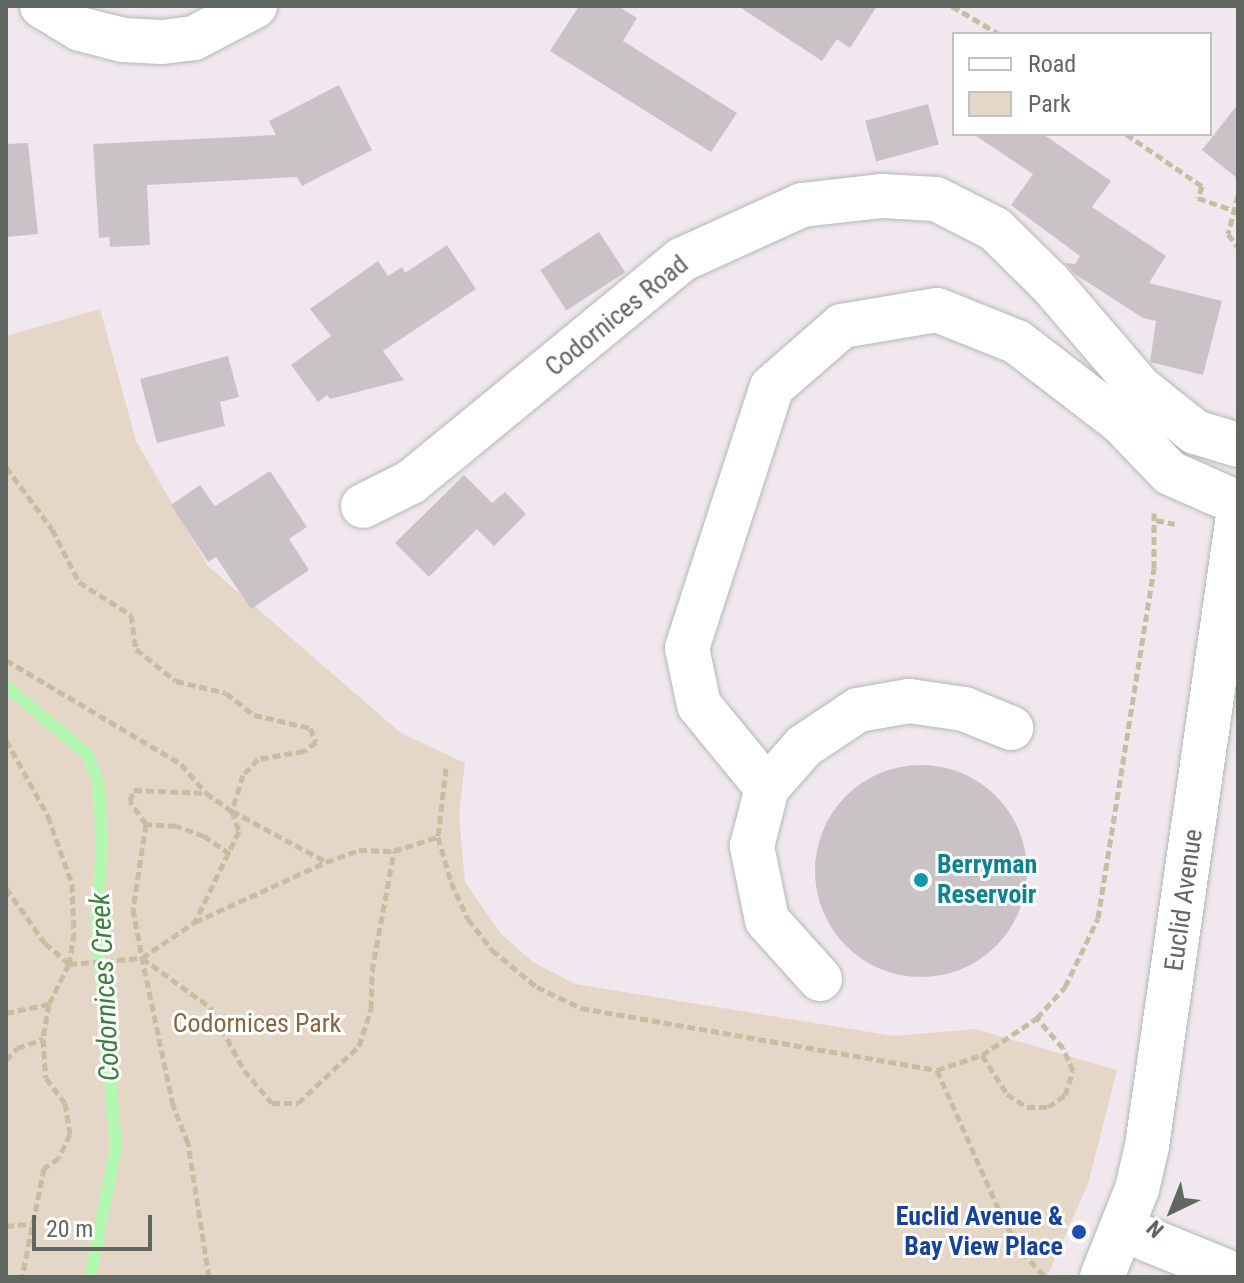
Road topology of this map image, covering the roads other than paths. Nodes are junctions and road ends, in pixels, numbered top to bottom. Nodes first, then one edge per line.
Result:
1 (42, 6) edge
2 (255, 6) edge
3 (1238, 445) edge
4 (1238, 503) edge
5 (363, 506) dead end
6 (1238, 516) edge
7 (1011, 728) dead end
8 (767, 788) junction
9 (820, 979) dead end
10 (1122, 1229) junction
11 (1238, 1276) edge
12 (1102, 1277) edge

1 - 2 street
3 - 5 street, Codornices Road
4 - 8 street
6 - 10 street, Euclid Avenue
7 - 8 street
8 - 9 street
10 - 11 street
10 - 12 street, Euclid Avenue

